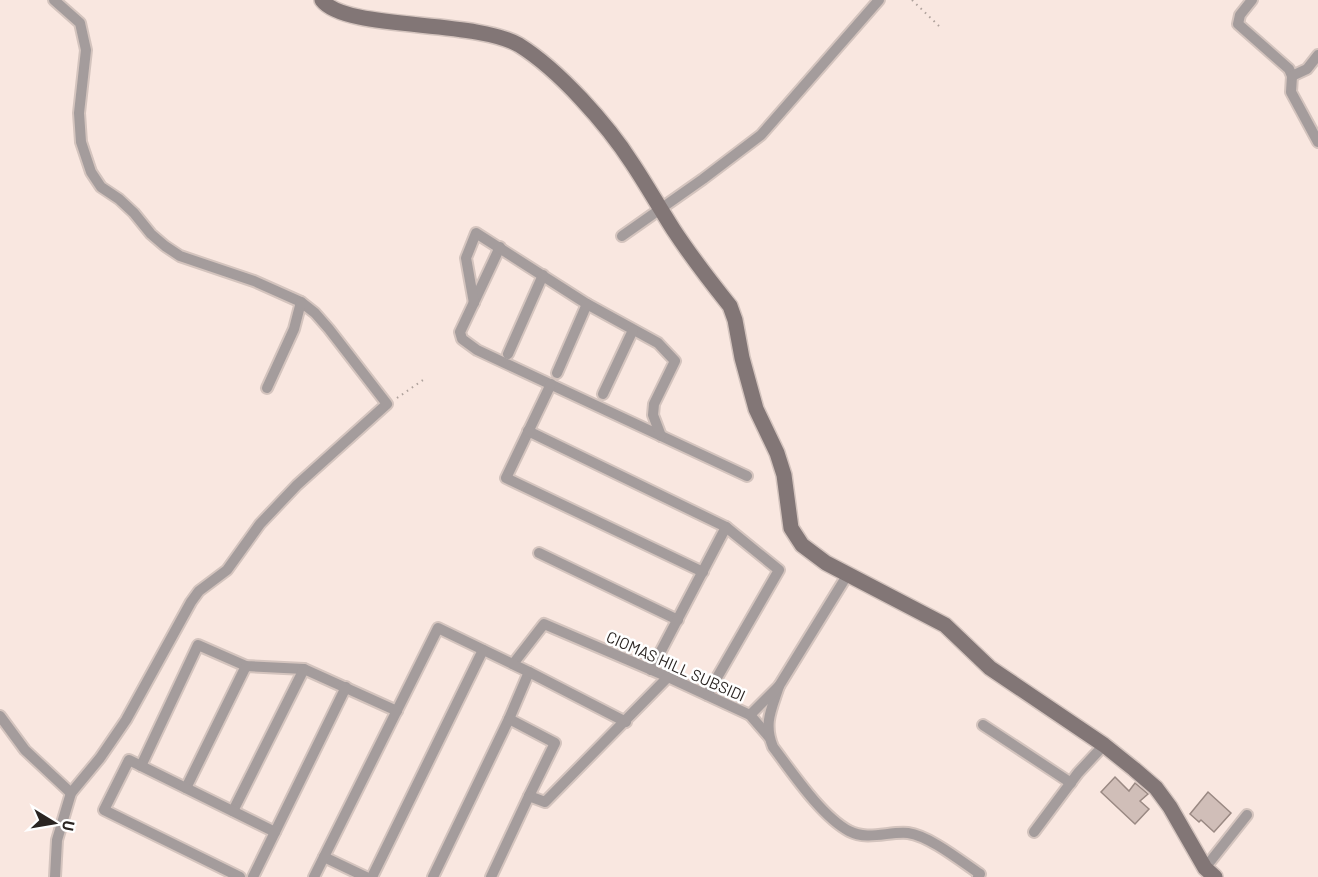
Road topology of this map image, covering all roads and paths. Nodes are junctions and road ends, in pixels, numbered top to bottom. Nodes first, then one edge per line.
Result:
1 (54, 0) edge
2 (322, 0) edge
3 (879, 0) edge
4 (912, 0) edge
5 (1252, 0) edge
6 (939, 26) dead end
7 (1318, 55) edge
8 (1292, 76) junction
9 (1318, 142) edge
10 (660, 208) junction
11 (622, 236) dead end
12 (500, 247) junction
13 (543, 275) junction
14 (301, 302) junction
15 (474, 303) junction
16 (587, 304) junction
17 (633, 330) junction
18 (508, 354) dead end
19 (557, 373) dead end
20 (423, 380) dead end
21 (551, 384) junction
22 (267, 388) dead end
23 (603, 394) dead end
24 (387, 405) junction
25 (528, 431) junction
26 (662, 436) junction
27 (747, 476) dead end
28 (726, 527) junction
29 (539, 553) dead end
30 (703, 572) junction
31 (848, 574) junction
32 (678, 620) junction
33 (483, 650) junction
34 (513, 664) junction
35 (246, 666) junction
36 (304, 669) junction
37 (651, 670) junction
38 (529, 672) junction
39 (668, 677) junction
40 (779, 686) junction
41 (346, 687) junction
42 (707, 695) junction
43 (397, 711) junction
44 (750, 715) junction
45 (0, 716) edge
46 (508, 719) junction
47 (626, 722) junction
48 (983, 725) dead end
49 (769, 738) junction
50 (1104, 745) junction
51 (141, 766) junction
52 (1071, 783) junction
53 (186, 788) junction
54 (71, 793) junction
55 (529, 796) junction
56 (233, 811) junction
57 (1247, 815) dead end
58 (275, 831) junction
59 (1034, 832) dead end
60 (324, 857) junction
61 (1210, 873) edge
62 (495, 875) edge
63 (55, 877) edge
64 (240, 877) edge
65 (253, 877) edge
66 (314, 877) edge
67 (366, 877) edge
68 (372, 877) edge
69 (433, 877) edge
70 (978, 877) edge

1 - 14 street
2 - 10 street
3 - 10 street
4 - 6 path
5 - 8 street
7 - 8 street
8 - 9 street
10 - 11 street
10 - 31 street
12 - 13 street
12 - 15 street
12 - 15 street
13 - 16 street
13 - 18 street
14 - 22 street
14 - 24 street
15 - 21 street
16 - 17 street
16 - 19 street
17 - 23 street
17 - 26 street
20 - 24 path
21 - 25 street
21 - 26 street
24 - 54 street
25 - 28 street
25 - 30 street
26 - 27 street
28 - 30 street
28 - 42 street
29 - 32 street
30 - 32 street
31 - 40 street, CIOMAS HILL SUBSIDI
31 - 50 street
32 - 37 street
33 - 34 street
33 - 43 street
33 - 68 street
34 - 37 street, CIOMAS HILL SUBSIDI
34 - 38 street
35 - 36 street
35 - 51 street
35 - 53 street
36 - 41 street
36 - 56 street
37 - 39 street, CIOMAS HILL SUBSIDI
38 - 46 street
38 - 47 street
39 - 42 street, CIOMAS HILL SUBSIDI
39 - 47 street
40 - 44 street, CIOMAS HILL SUBSIDI
40 - 49 street
41 - 43 street
41 - 58 street
42 - 44 street, CIOMAS HILL SUBSIDI
43 - 60 street
44 - 49 street
45 - 54 street
46 - 55 street
46 - 69 street
47 - 55 street
48 - 52 street
49 - 70 street
50 - 52 street
50 - 61 street
51 - 53 street
51 - 64 street
52 - 59 street
53 - 56 street
54 - 63 street
55 - 62 street
56 - 58 street
57 - 61 street
58 - 65 street
60 - 66 street
60 - 67 street

